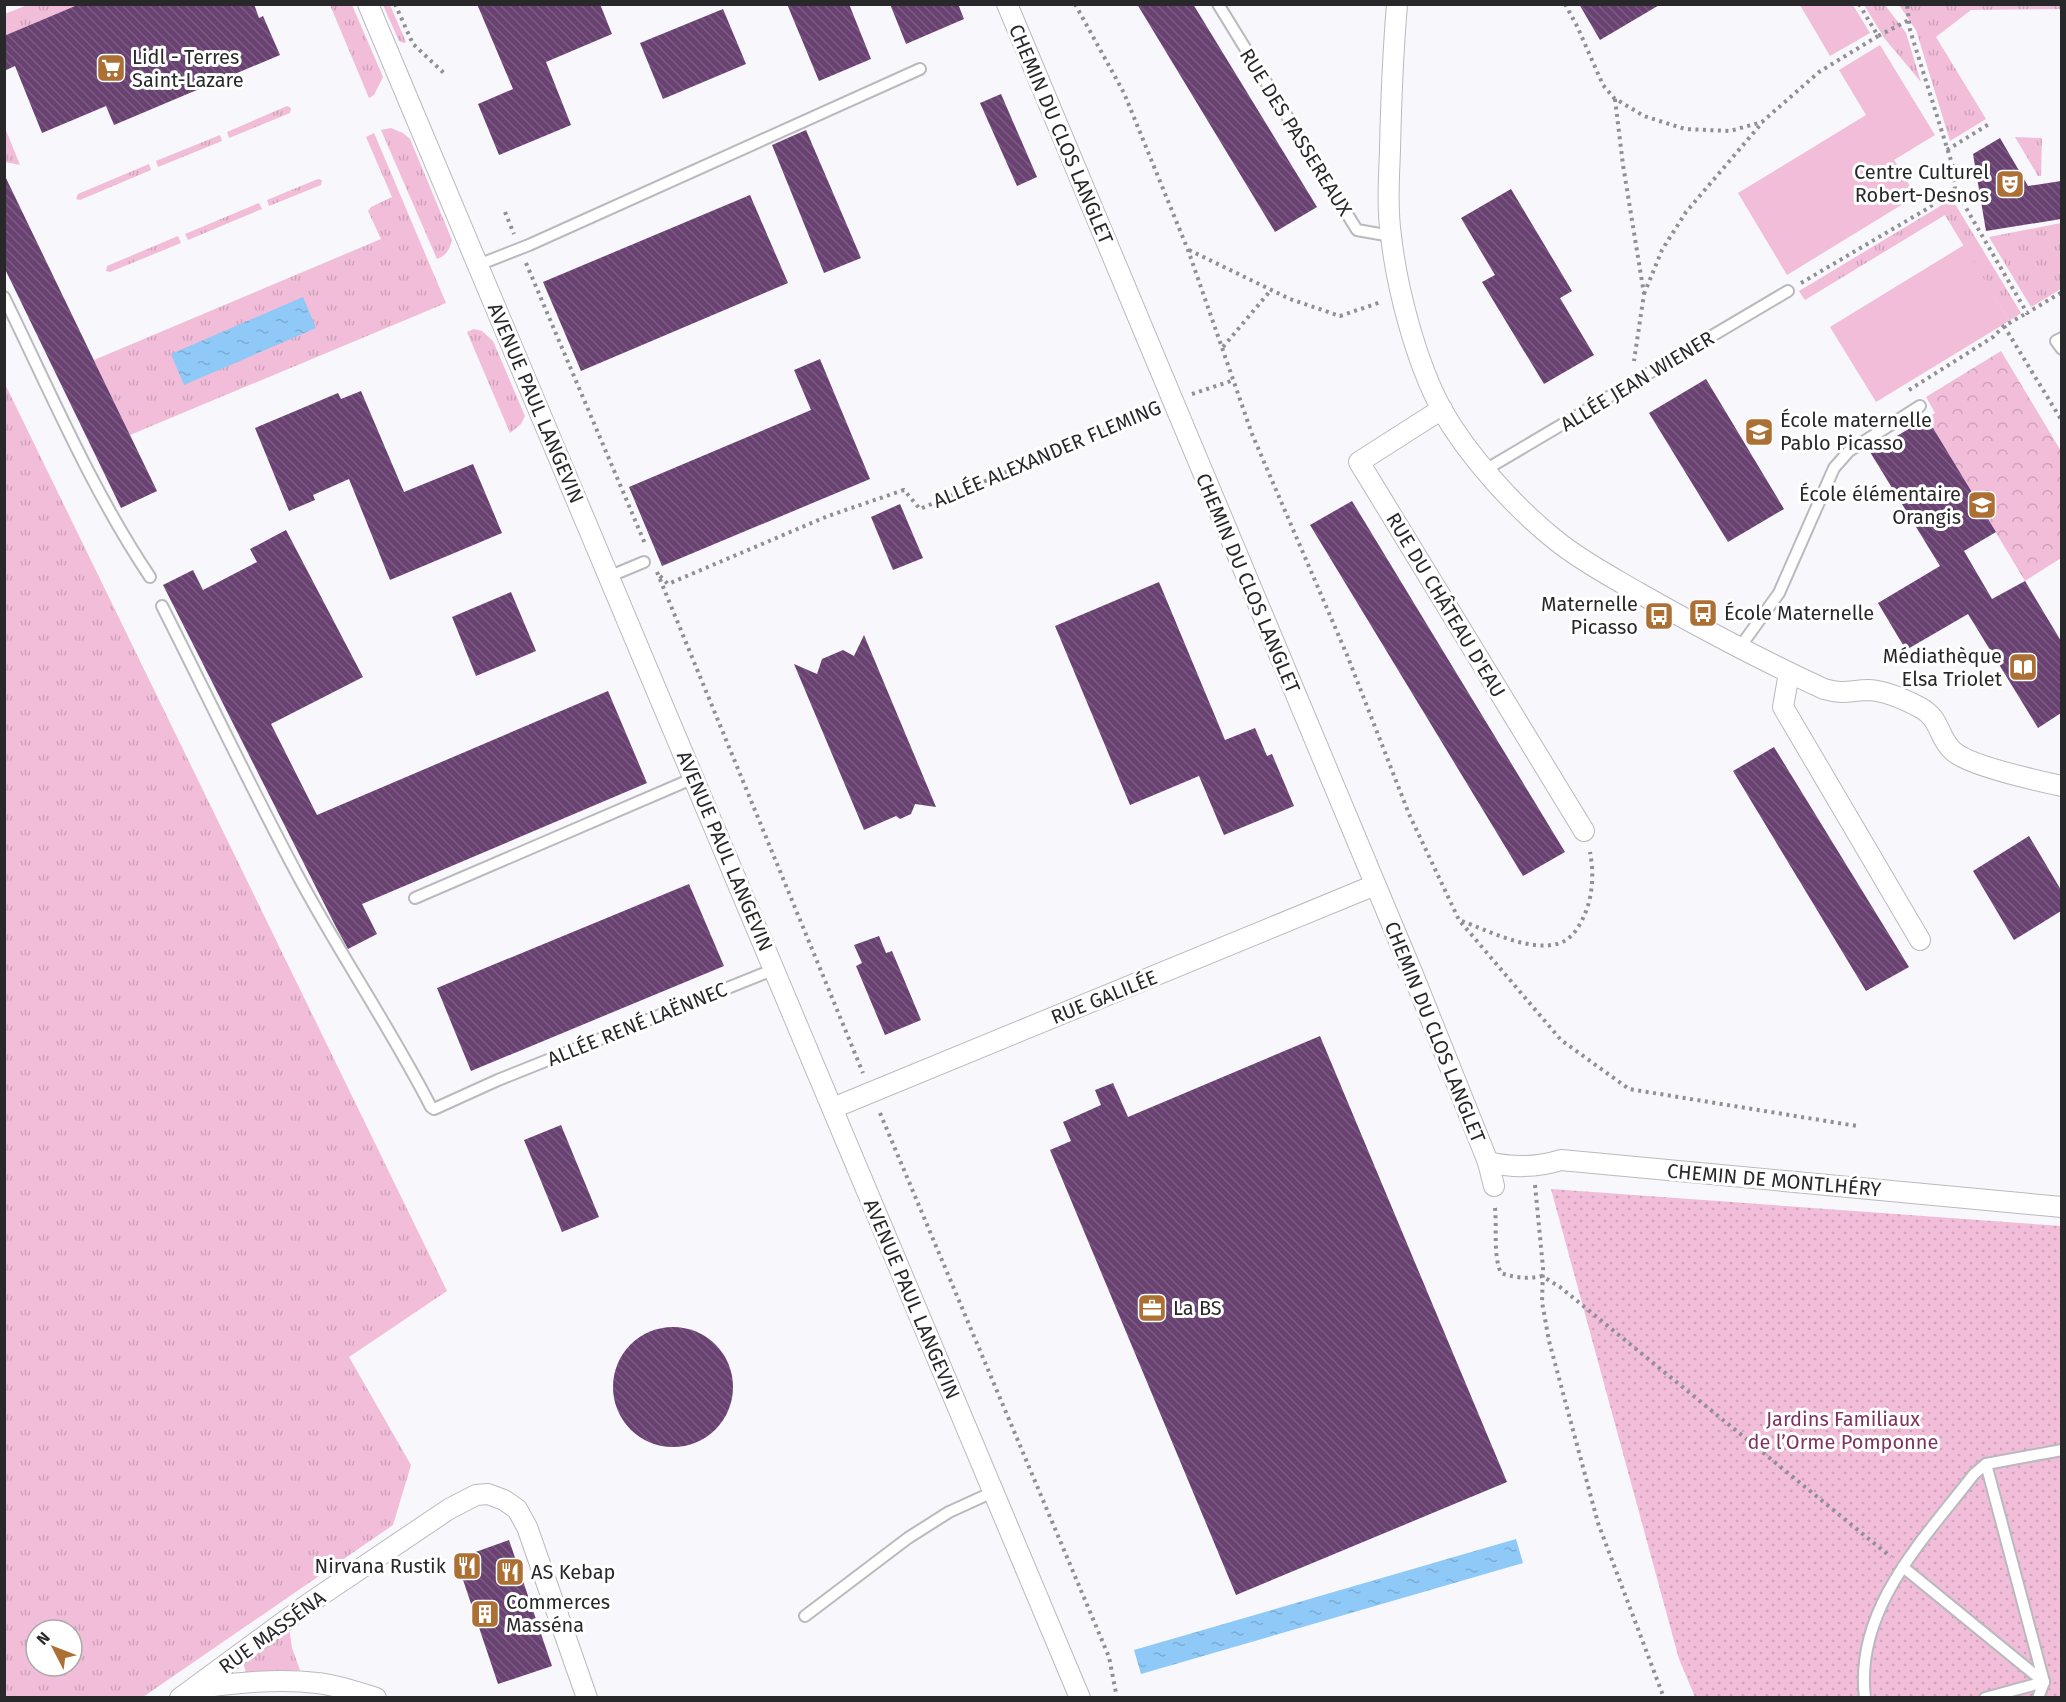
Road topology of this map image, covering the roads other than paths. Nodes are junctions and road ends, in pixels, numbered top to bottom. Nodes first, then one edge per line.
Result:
1 (368, 4) edge
2 (1007, 4) edge
3 (1218, 4) edge
4 (1397, 4) edge
5 (920, 69) dead end
6 (1391, 236) junction
7 (478, 265) junction
8 (1788, 291) road end
9 (4, 297) edge
10 (2061, 338) edge
11 (2061, 349) edge
12 (1920, 406) dead end
13 (1442, 409) junction
14 (1485, 470) junction
15 (648, 559) road end
16 (150, 577) dead end
17 (608, 577) junction
18 (162, 606) dead end
19 (1740, 647) junction
20 (1789, 673) junction
21 (694, 778) junction
22 (2061, 786) edge
23 (1584, 831) road end
24 (1375, 885) junction
25 (415, 898) dead end
26 (1920, 940) dead end
27 (775, 969) junction
28 (833, 1108) junction
29 (1488, 1162) junction
30 (1494, 1186) road end
31 (2061, 1208) edge
32 (2061, 1450) edge
33 (1986, 1464) junction
34 (993, 1492) junction
35 (1904, 1567) junction
36 (805, 1616) dead end
37 (2044, 1682) junction
38 (187, 1693) edge
39 (376, 1698) edge
40 (587, 1698) edge
41 (1080, 1698) edge
42 (1865, 1698) edge
43 (1985, 1698) edge
44 (2038, 1698) edge

1 - 7 street, AVENUE PAUL LANGEVIN
2 - 24 street, CHEMIN DU CLOS LANGLET
3 - 6 lane, RUE DES PASSEREAUX
4 - 6 street
5 - 7 lane
6 - 13 street
7 - 17 street, AVENUE PAUL LANGEVIN
8 - 14 lane, ALLÉE JEAN WIENER
9 - 16 lane
10 - 11 lane
12 - 19 lane
13 - 14 street
13 - 23 street, RUE DU CHÂTEAU D'EAU
14 - 19 street
15 - 17 lane
17 - 21 street, AVENUE PAUL LANGEVIN
18 - 27 lane, ALLÉE RENÉ LAËNNEC
19 - 20 street
20 - 22 street
20 - 26 street
21 - 25 lane
21 - 27 street, AVENUE PAUL LANGEVIN
24 - 28 street, RUE GALILÉE
24 - 29 street, CHEMIN DU CLOS LANGLET
27 - 28 street, AVENUE PAUL LANGEVIN
28 - 34 street, AVENUE PAUL LANGEVIN
29 - 30 street, CHEMIN DU CLOS LANGLET
29 - 31 street, CHEMIN DE MONTLHÉRY
32 - 33 lane
33 - 35 lane
33 - 37 lane
34 - 36 lane
34 - 41 street, AVENUE PAUL LANGEVIN
35 - 37 lane
35 - 42 lane
37 - 43 lane
37 - 44 lane
38 - 39 street, RUE MASSÉNA
38 - 40 street, RUE MASSÉNA

